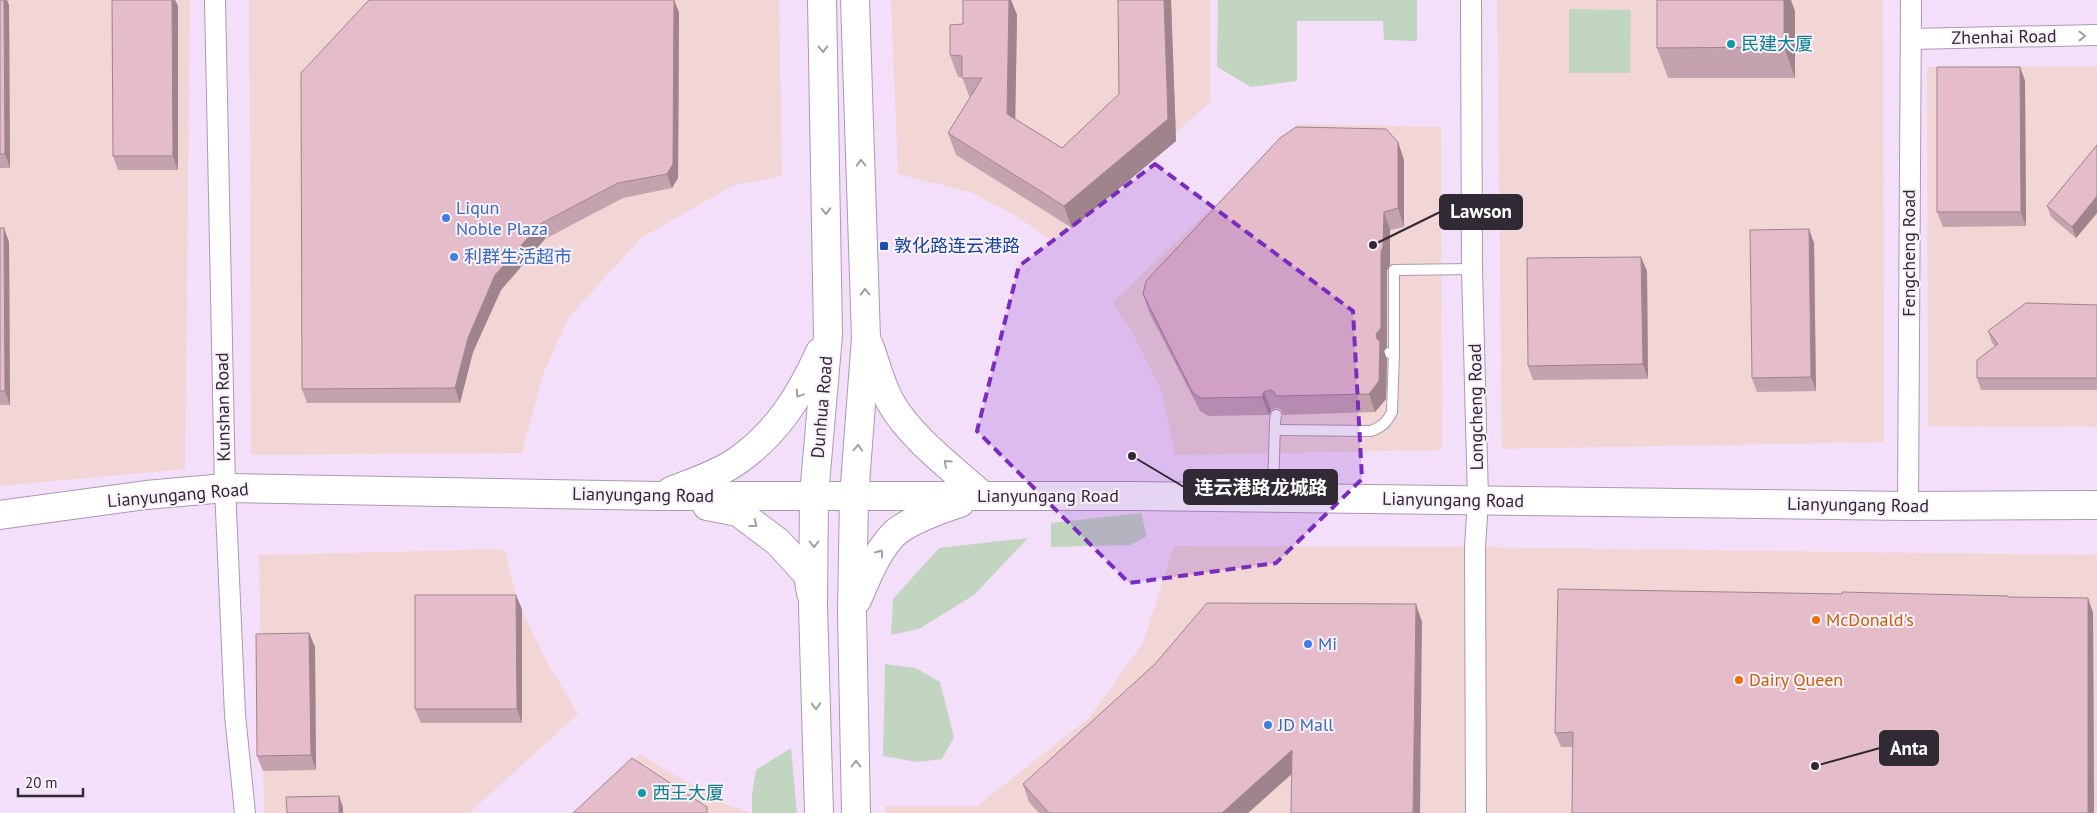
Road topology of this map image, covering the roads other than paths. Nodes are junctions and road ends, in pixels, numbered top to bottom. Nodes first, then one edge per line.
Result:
1 (215, 0) edge
2 (822, 0) edge
3 (856, 0) edge
4 (1470, 0) edge
5 (1911, 0) edge
6 (2097, 35) edge
7 (1911, 39) junction
8 (1472, 269) junction
9 (828, 335) junction
10 (866, 338) junction
11 (1276, 415) edge
12 (1274, 430) junction
13 (225, 488) junction
14 (814, 495) junction
15 (659, 496) junction
16 (983, 496) junction
17 (854, 497) junction
18 (1273, 498) junction
19 (1478, 500) junction
20 (2097, 505) edge
21 (1908, 506) junction
22 (0, 515) edge
23 (813, 606) junction
24 (852, 612) junction
25 (245, 813) edge
26 (819, 813) edge
27 (856, 813) edge
28 (1476, 813) edge

1 - 13 street, Kunshan Road
2 -> 9 main road, Dunhua Road
10 -> 3 main road
4 - 8 street, Longcheng Road
5 - 7 street, Fengcheng Road
7 -> 6 street, Zhenhai Road
7 - 21 street, Fengcheng Road
8 - 12 lane
8 - 19 street, Longcheng Road
9 - 14 main road, Dunhua Road
9 -> 15 main road
16 -> 10 main road
17 -> 10 main road
11 - 12 lane
12 - 18 lane
13 - 15 main road, Lianyungang Road
13 - 22 main road, Lianyungang Road
13 - 25 street, Kunshan Road
14 - 15 main road, Lianyungang Road
14 - 17 main road, Lianyungang Road
14 -> 23 main road, Dunhua Road
15 -> 23 main road
16 - 17 main road, Lianyungang Road
16 - 18 main road, Lianyungang Road
24 -> 16 main road
17 - 24 main road
18 - 19 main road, Lianyungang Road
19 - 21 main road, Lianyungang Road
19 - 28 street, Longcheng Road
20 - 21 main road, Lianyungang Road
23 -> 26 main road, Dunhua Road
27 -> 24 main road

